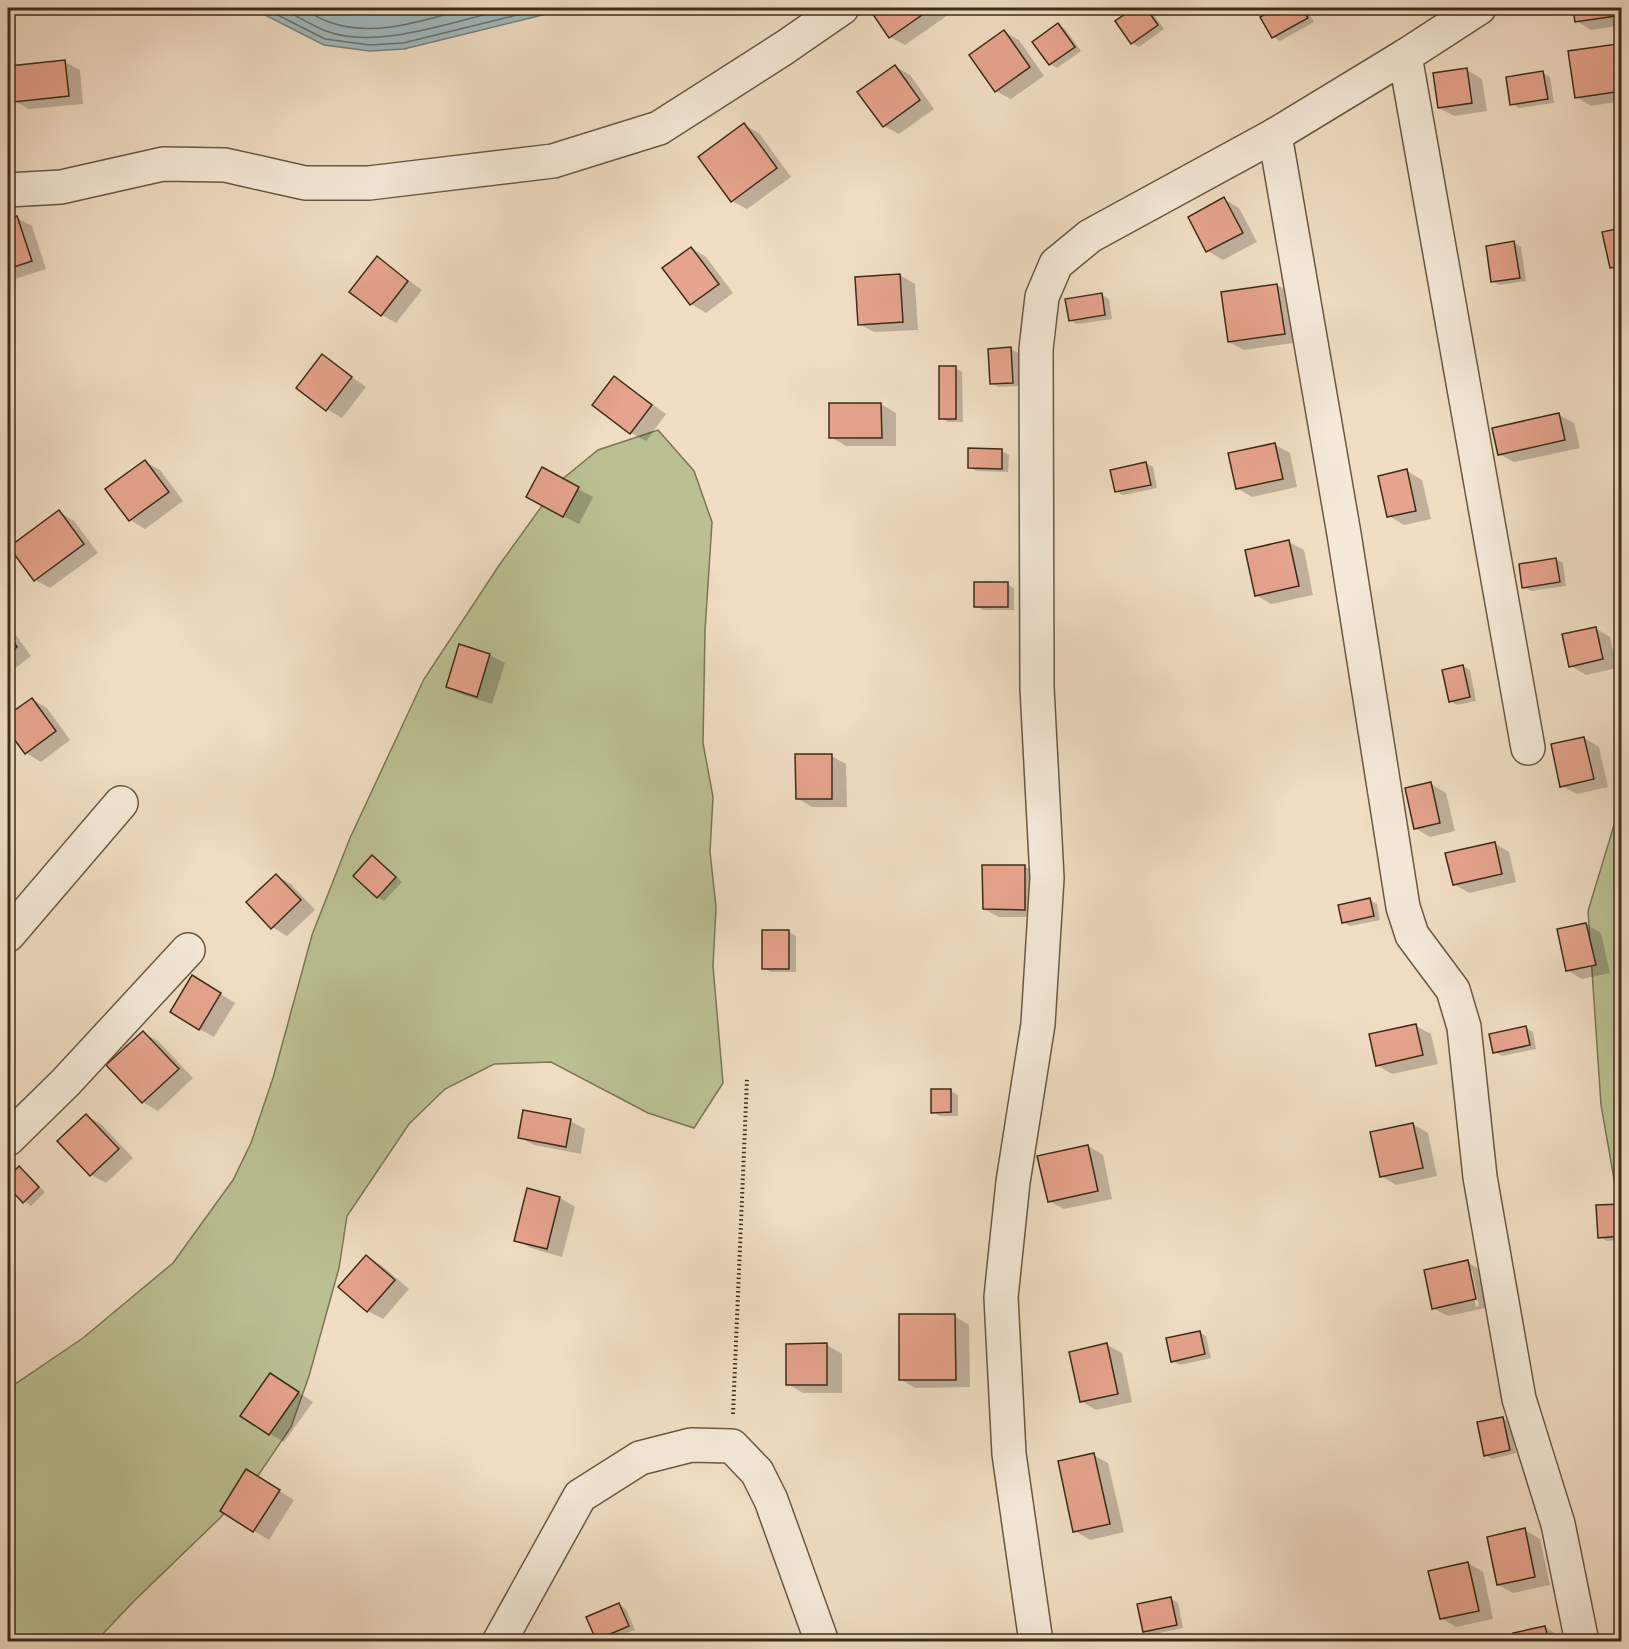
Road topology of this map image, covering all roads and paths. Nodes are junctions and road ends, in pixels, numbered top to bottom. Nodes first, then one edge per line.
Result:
1 (842, 8) edge
2 (1479, 8) edge
3 (1406, 56) junction
4 (1275, 135) junction
5 (8, 190) edge
6 (1528, 748) dead end
7 (122, 803) dead end
8 (8, 935) edge
9 (188, 950) dead end
10 (747, 1079) dead end
11 (8, 1139) edge
12 (732, 1446) junction
13 (500, 1641) edge
14 (822, 1641) edge
15 (1036, 1641) edge
16 (1582, 1641) edge

1 - 5 street
2 - 3 street
3 - 4 street
3 - 6 street
4 - 15 street
4 - 16 street
7 - 8 street
9 - 11 street
10 - 12 path
12 - 13 street
12 - 14 street

